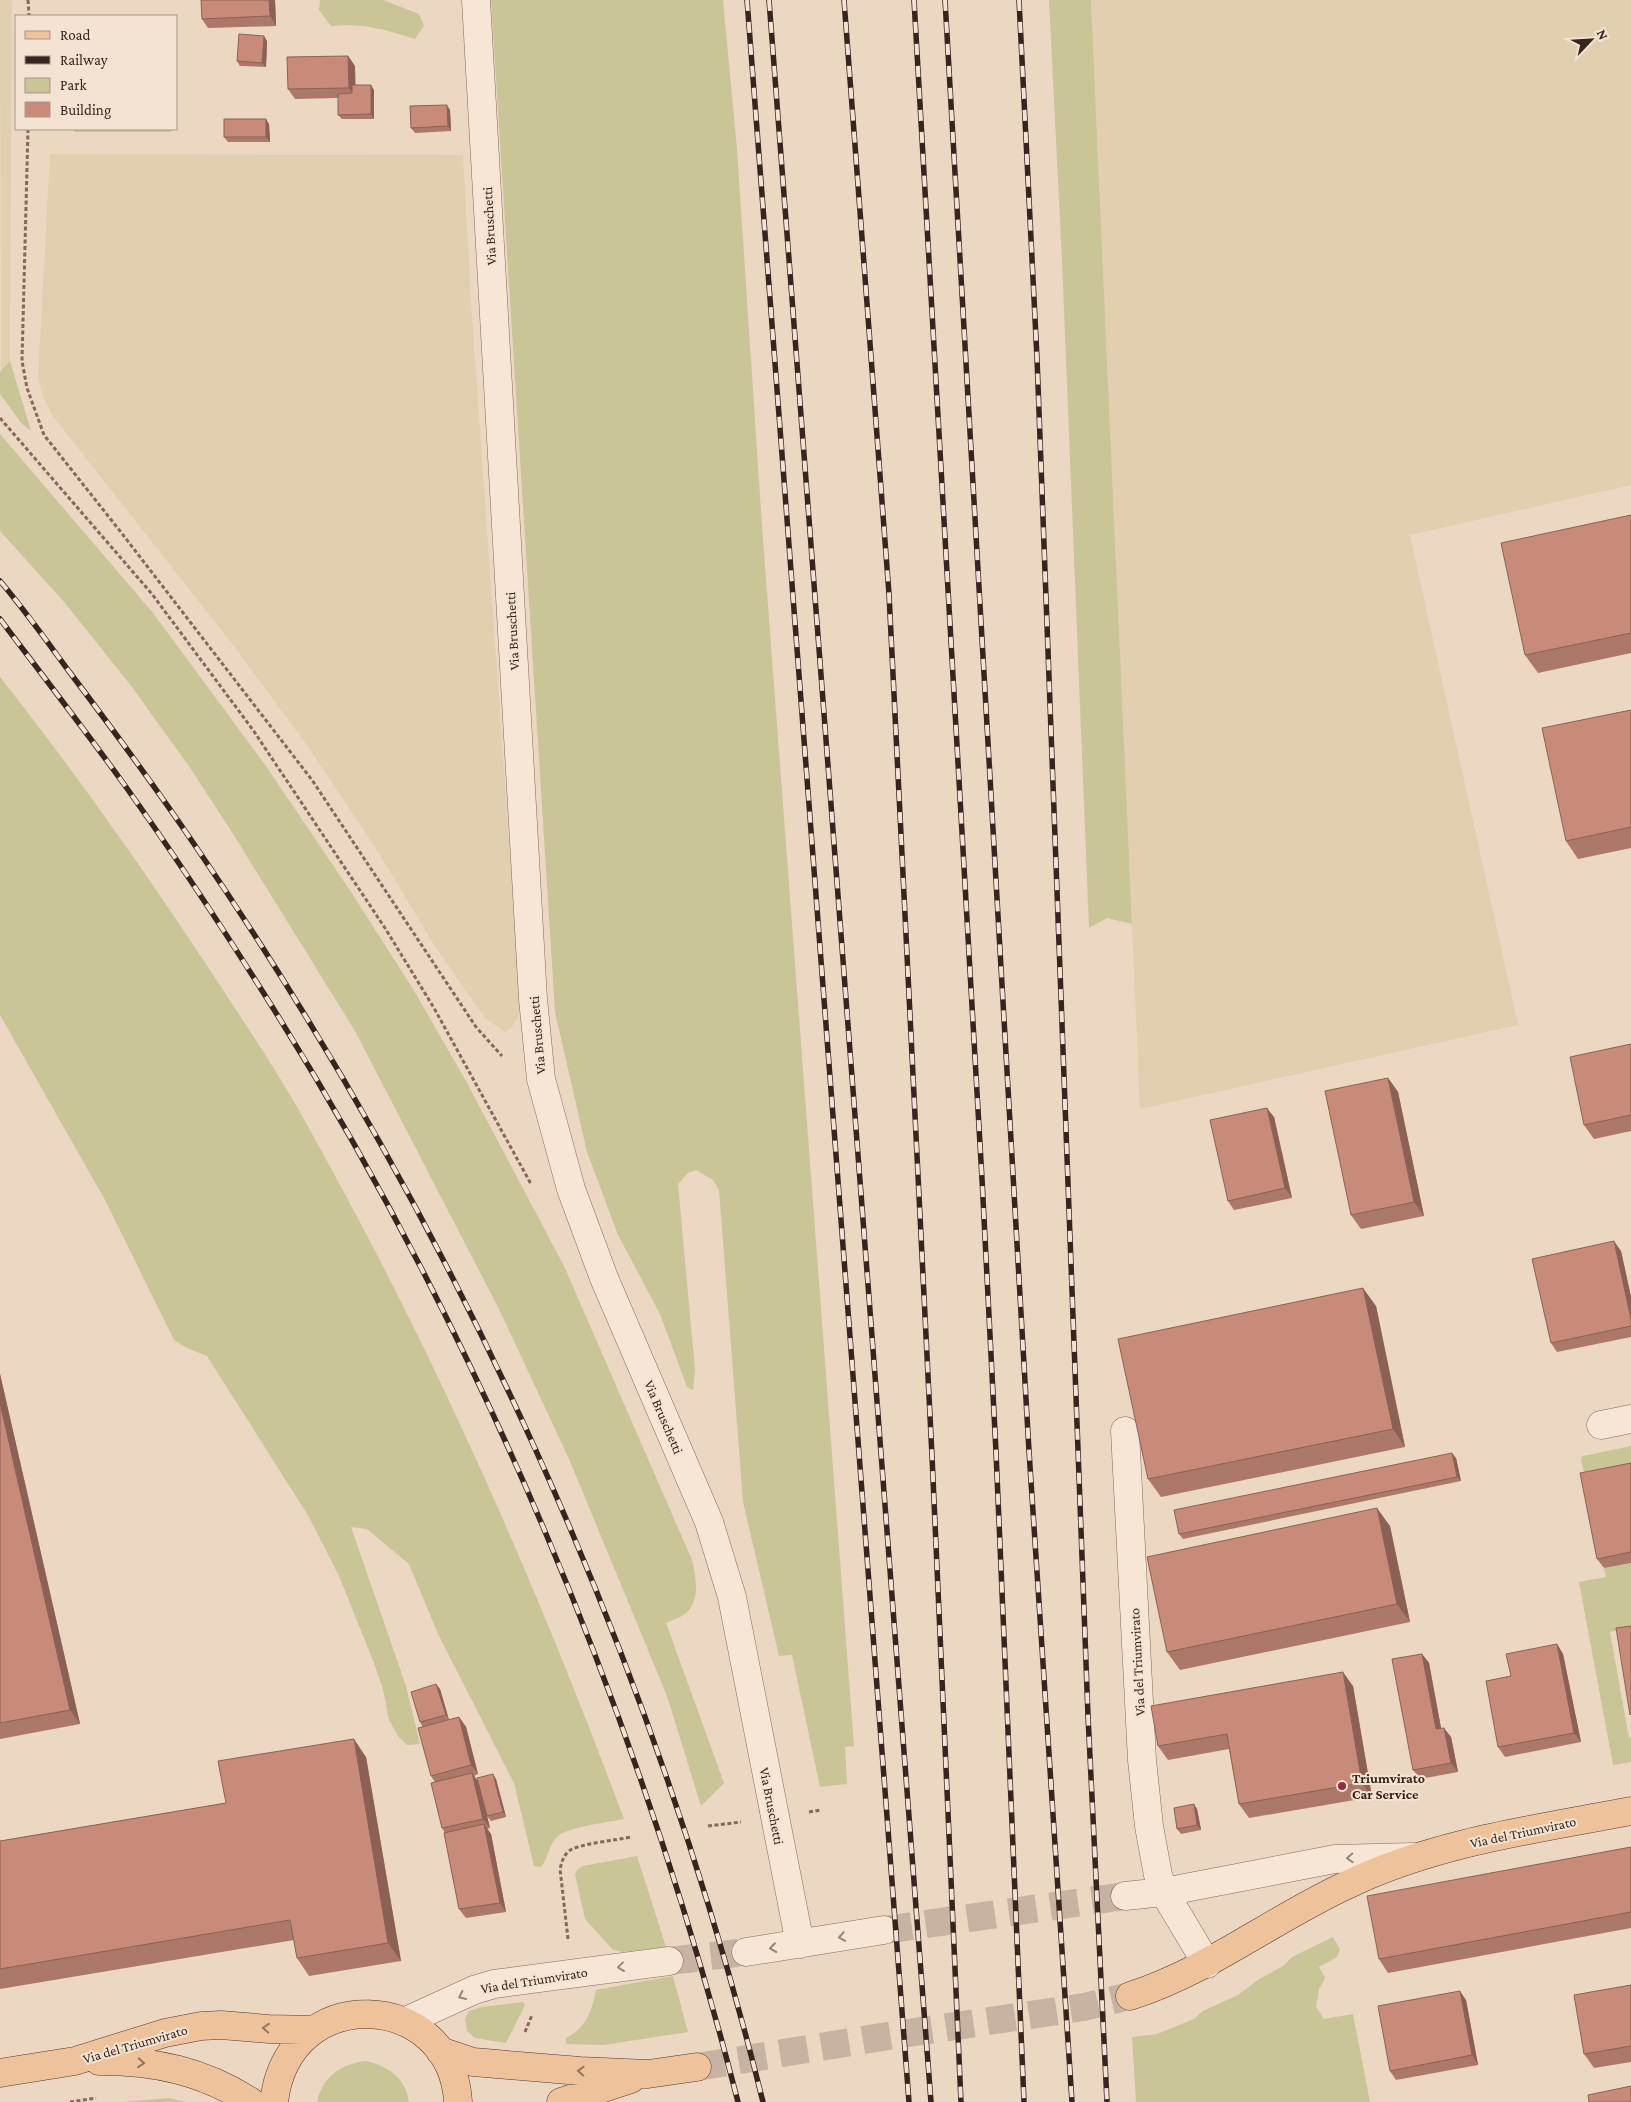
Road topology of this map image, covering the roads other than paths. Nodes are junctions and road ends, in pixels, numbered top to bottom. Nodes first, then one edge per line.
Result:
1 (476, 0) edge
2 (1631, 1419) edge
3 (1601, 1425) dead end
4 (1125, 1431) dead end
5 (1631, 1811) edge
6 (1416, 1857) junction
7 (1164, 1892) junction
8 (1125, 1896) tunnel mouth
9 (884, 1930) tunnel mouth
10 (800, 1944) junction
11 (746, 1952) tunnel mouth
12 (669, 1961) tunnel mouth
13 (1207, 1964) junction
14 (1130, 1996) tunnel mouth
15 (404, 2022) junction
16 (314, 2030) junction
17 (440, 2051) junction
18 (75, 2061) junction
19 (697, 2067) tunnel mouth
20 (0, 2073) edge
21 (648, 2074) junction
22 (251, 2102) edge
23 (274, 2102) edge
24 (458, 2102) edge
25 (561, 2102) edge

1 - 10 street, Via Bruschetti
2 - 3 street
4 - 7 street, Via del Triumvirato
5 - 6 main road, Via del Triumvirato
6 -> 7 street, Via del Triumvirato
6 - 13 main road, Via del Triumvirato
7 - 8 street
7 - 13 street, Via del Triumvirato
9 -> 10 street
10 -> 11 street
12 -> 15 street, Via del Triumvirato
13 - 14 main road, Via del Triumvirato
15 - 16 main road
15 - 17 main road
16 -> 18 main road, Via del Triumvirato
16 - 23 main road
21 -> 17 main road
17 - 24 main road
18 - 20 main road, Via del Triumvirato
18 -> 22 main road, Via del Triumvirato
19 - 21 main road
21 - 25 main road

